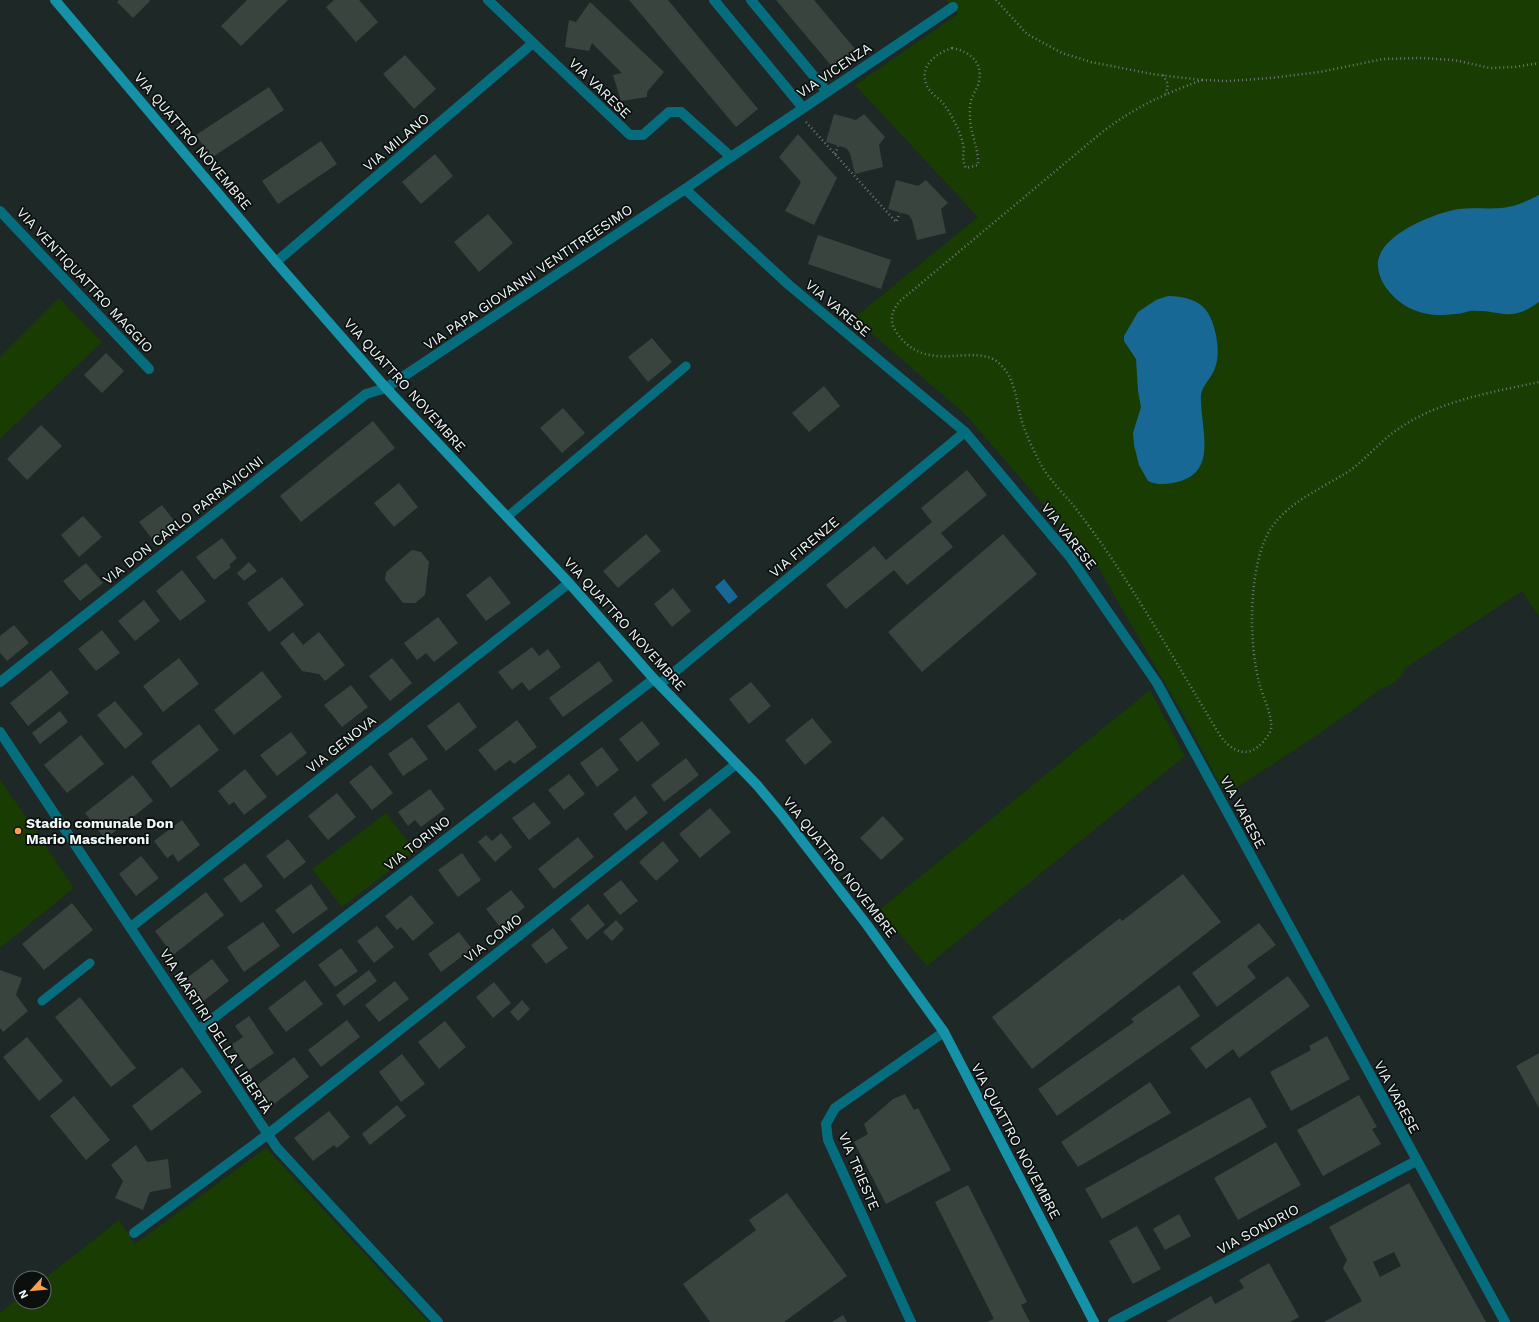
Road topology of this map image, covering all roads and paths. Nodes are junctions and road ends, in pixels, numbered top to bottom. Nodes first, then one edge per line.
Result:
1 (55, 0) edge
2 (488, 0) edge
3 (714, 0) edge
4 (751, 0) edge
5 (996, 0) edge
6 (952, 7) dead end
7 (533, 43) junction
8 (1539, 63) edge
9 (1163, 75) junction
10 (1202, 80) junction
11 (827, 92) junction
12 (1165, 94) junction
13 (800, 110) junction
14 (961, 137) joint
15 (838, 146) dead end
16 (835, 154) junction
17 (731, 157) junction
18 (685, 189) junction
19 (0, 211) edge
20 (900, 213) dead end
21 (276, 262) junction
22 (686, 366) dead end
23 (149, 369) dead end
24 (1539, 382) edge
25 (386, 388) junction
26 (965, 432) junction
27 (507, 517) junction
28 (569, 583) junction
29 (0, 682) edge
30 (657, 682) junction
31 (0, 732) edge
32 (736, 764) junction
33 (131, 928) junction
34 (90, 963) dead end
35 (42, 1001) dead end
36 (198, 1030) junction
37 (944, 1032) junction
38 (267, 1135) junction
39 (1416, 1161) junction
40 (134, 1233) dead end
41 (438, 1322) edge
42 (910, 1322) edge
43 (1094, 1322) edge
44 (1113, 1322) edge
45 (1505, 1322) edge

1 - 21 street, VIA QUATTRO NOVEMBRE
2 - 7 street, VIA VARESE
3 - 13 street
4 - 11 street
5 - 9 path
6 - 11 street, VIA VICENZA
7 - 17 street, VIA VARESE
7 - 21 street, VIA MILANO
8 - 10 path
9 - 10 path
9 - 12 path
10 - 12 path
11 - 13 street, VIA VICENZA
12 - 24 path
13 - 16 path
13 - 17 street, VIA VICENZA
14 - 14 path
15 - 16 path
16 - 20 path
17 - 18 street
18 - 25 street, VIA PAPA GIOVANNI VENTITREESIMO
18 - 26 street, VIA VARESE
19 - 23 street, VIA VENTIQUATTRO MAGGIO
21 - 25 street, VIA QUATTRO NOVEMBRE
22 - 27 lane
25 - 27 street, VIA QUATTRO NOVEMBRE
25 - 29 street, VIA DON CARLO PARRAVICINI
26 - 30 street, VIA FIRENZE
26 - 39 street, VIA VARESE
27 - 28 street, VIA QUATTRO NOVEMBRE
28 - 30 street, VIA QUATTRO NOVEMBRE
28 - 33 street, VIA GENOVA
30 - 32 street, VIA QUATTRO NOVEMBRE
30 - 36 street, VIA TORINO
31 - 33 street, VIA MARTIRI DELLA LIBERTÀ
32 - 37 street, VIA QUATTRO NOVEMBRE
32 - 38 street, VIA COMO
33 - 36 street, VIA MARTIRI DELLA LIBERTÀ
34 - 35 lane
36 - 38 street, VIA MARTIRI DELLA LIBERTÀ
37 - 42 street, VIA TRIESTE
37 - 43 street, VIA QUATTRO NOVEMBRE
38 - 40 street, VIA COMO
38 - 41 street, VIA MARTIRI DELLA LIBERTÀ
39 - 44 street, VIA SONDRIO
39 - 45 street, VIA VARESE

